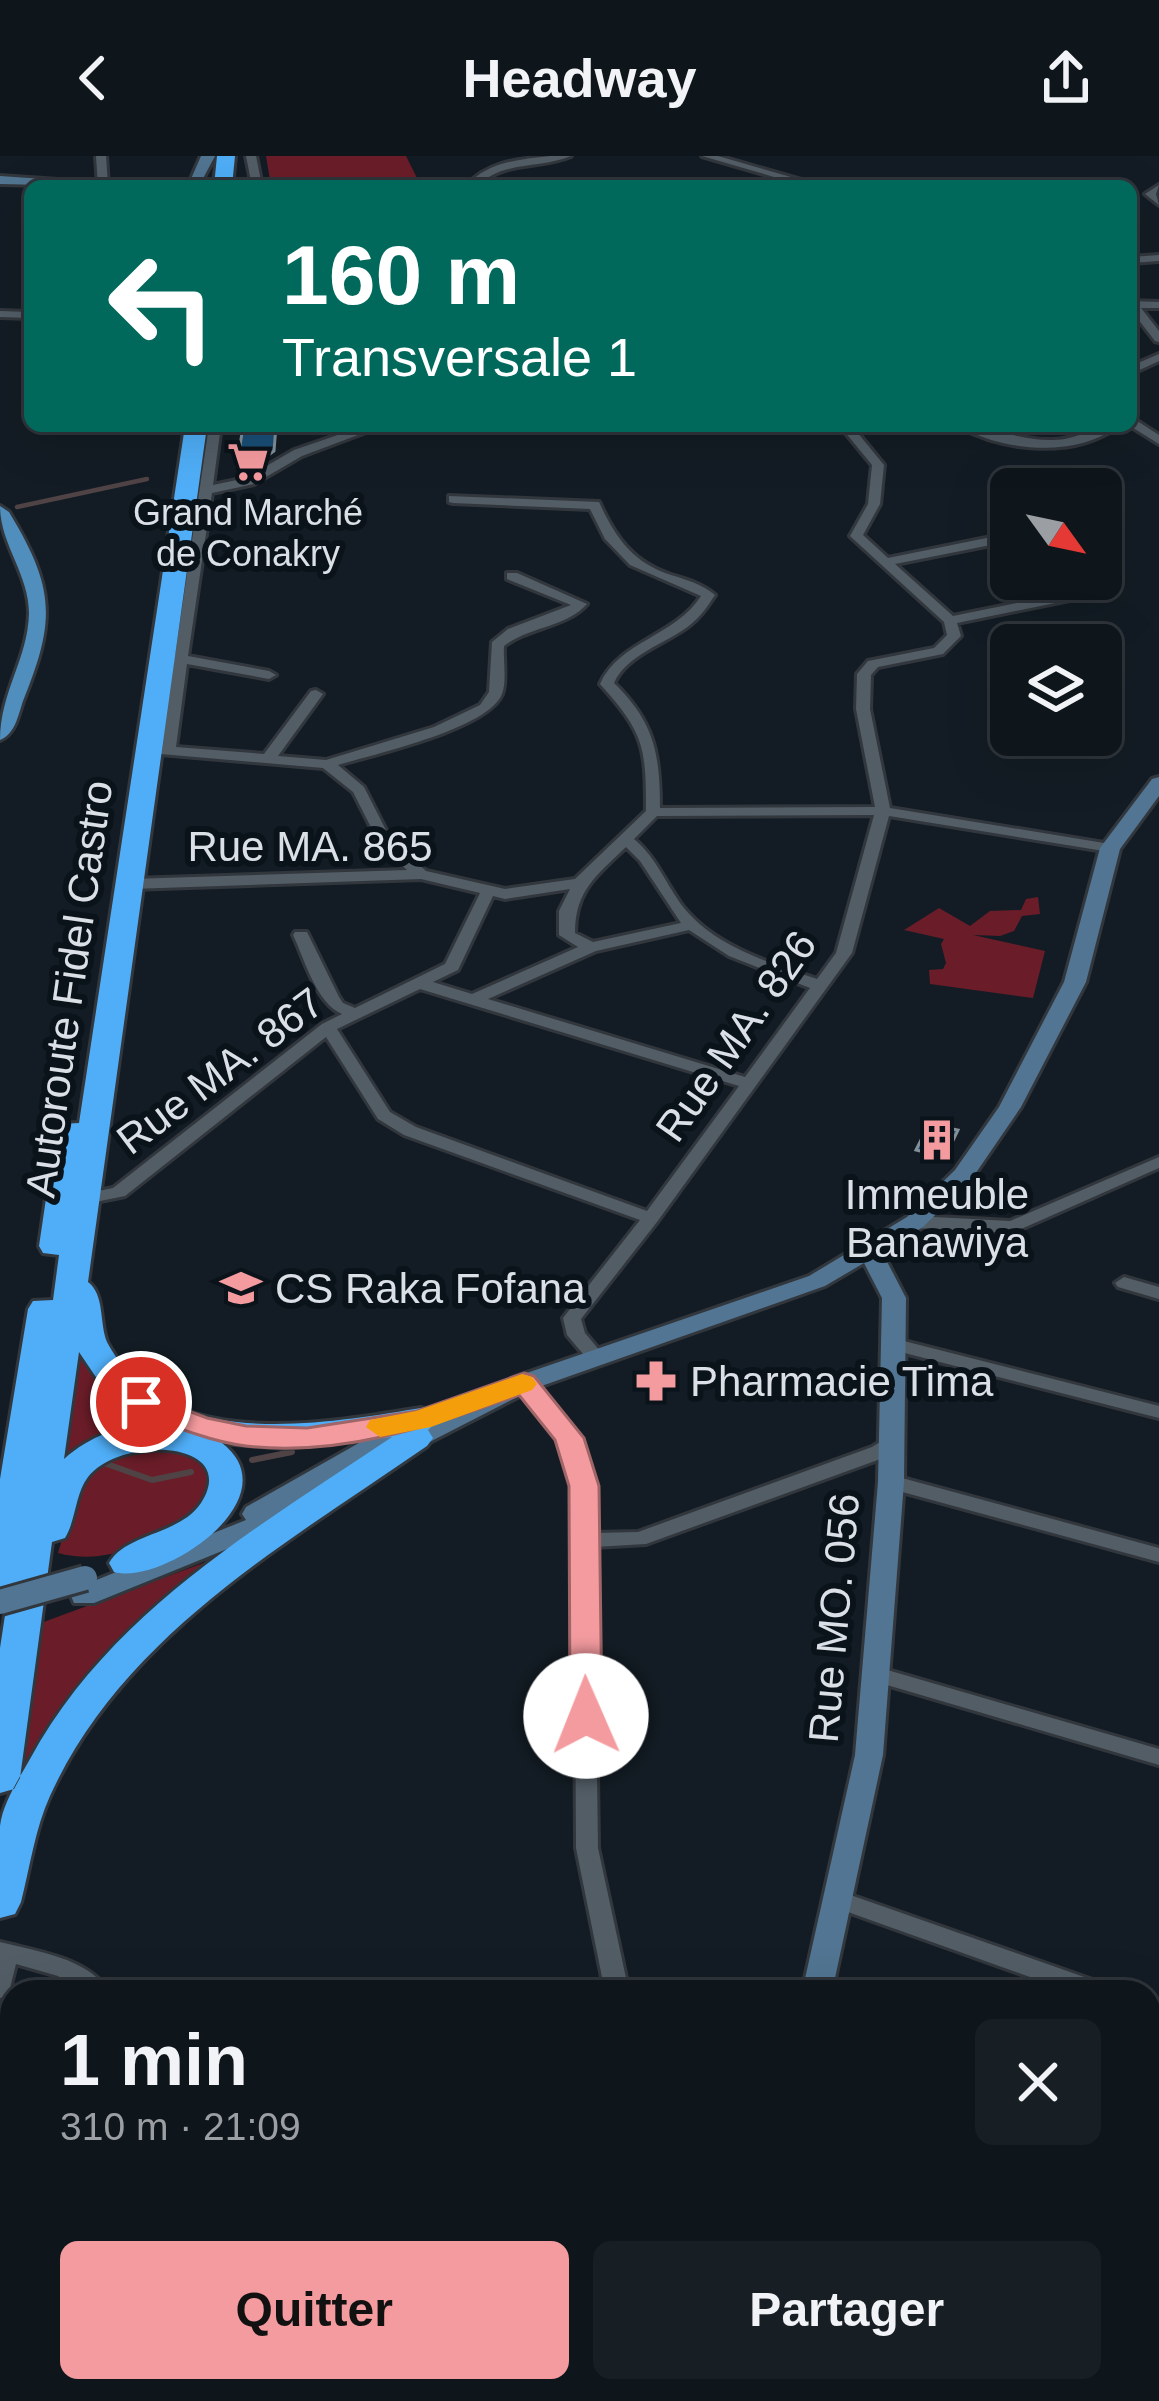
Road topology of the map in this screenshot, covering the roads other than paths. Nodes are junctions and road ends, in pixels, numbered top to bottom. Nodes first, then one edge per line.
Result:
1 (566, 156) edge
2 (707, 156) edge
3 (496, 160) edge
4 (796, 180) edge
5 (1159, 188) edge
6 (1159, 202) edge
7 (1137, 310) edge
8 (1159, 339) edge
9 (177, 432) edge
10 (195, 432) edge
11 (213, 432) edge
12 (359, 432) edge
13 (851, 432) edge
14 (983, 432) edge
15 (1101, 432) edge
16 (206, 490) junction
17 (453, 499) dead end
18 (1, 513) edge
19 (990, 541) edge
20 (887, 562) junction
21 (512, 576) dead end
22 (1049, 600) edge
23 (950, 620) junction
24 (179, 658) junction
25 (269, 676) dead end
26 (316, 694) dead end
27 (5, 708) edge
28 (0, 734) edge
29 (158, 750) junction
30 (270, 757) junction
31 (327, 764) junction
32 (1159, 783) edge
33 (883, 811) junction
34 (653, 812) junction
35 (1148, 812) edge
36 (627, 840) junction
37 (1110, 848) junction
38 (421, 874) junction
39 (580, 883) junction
40 (131, 884) junction
41 (487, 893) junction
42 (691, 925) junction
43 (301, 935) dead end
44 (591, 947) junction
45 (421, 984) junction
46 (820, 986) junction
47 (471, 1001) junction
48 (356, 1014) junction
49 (328, 1027) junction
50 (748, 1083) junction
51 (1159, 1162) edge
52 (85, 1199) junction
53 (651, 1218) junction
54 (915, 1222) junction
55 (871, 1253) junction
56 (75, 1256) junction
57 (1124, 1283) dead end
58 (1159, 1293) edge
59 (896, 1345) junction
60 (596, 1357) junction
61 (524, 1383) junction
62 (1159, 1412) edge
63 (418, 1429) junction
64 (307, 1438) junction
65 (891, 1442) junction
66 (335, 1477) junction
67 (891, 1482) junction
68 (584, 1540) junction
69 (1159, 1555) edge
70 (127, 1563) junction
71 (85, 1587) junction
72 (0, 1588) edge
73 (0, 1602) edge
74 (10, 1625) edge
75 (877, 1675) junction
76 (1159, 1757) edge
77 (0, 1778) edge
78 (839, 1900) junction
79 (0, 1902) edge
80 (3, 1952) edge
81 (82, 1980) edge
82 (614, 1980) edge
83 (820, 1980) edge
84 (1065, 1980) edge

1 - 3 street
2 - 4 street
5 - 6 street
7 - 8 street
9 - 72 highway, Autoroute Fidel Castro
10 - 29 highway, Autoroute Fidel Castro
11 - 16 street
12 - 16 street
13 - 20 street
14 - 15 street
16 - 24 street
17 - 34 street
18 - 27 main road
19 - 20 street
20 - 23 street
21 - 31 street
22 - 23 street
23 - 33 street, Rue MA. 826
24 - 25 street
24 - 29 street
26 - 30 street
27 - 28 main road
29 - 30 street
29 - 40 highway, Autoroute Fidel Castro
30 - 31 street
31 - 38 street
32 - 35 main road
33 - 34 street
33 - 37 street
33 - 46 street, Rue MA. 826
34 - 36 street
35 - 37 main road
36 - 39 street
36 - 42 street
37 - 54 main road
38 - 40 street, Rue MA. 865
38 - 41 street, Rue MA. 865
39 - 41 street
39 - 44 street
40 - 52 highway, Autoroute Fidel Castro
41 - 45 street, Rue MA. 867
42 - 44 street
42 - 46 street
43 - 48 street
44 - 47 street
45 - 47 street
45 - 48 street, Rue MA. 867
46 - 50 street, Rue MA. 826
47 - 50 street
48 - 49 street, Rue MA. 867
49 - 52 street, Rue MA. 867
49 - 53 street
50 - 53 street, Rue MA. 826
51 - 54 street
52 - 56 highway, Autoroute Fidel Castro
53 - 60 street, Rue MA. 826
54 - 55 main road
55 - 59 main road, Rue MO. 056
55 - 60 main road
56 - 64 highway
56 - 74 highway, Autoroute Fidel Castro
57 - 58 street
59 - 62 street
59 - 65 main road, Rue MO. 056
60 - 61 main road
61 - 63 main road
61 - 68 street
63 - 64 highway
63 - 66 main road
63 - 79 highway
64 - 66 highway
65 - 67 main road, Rue MO. 056
65 - 68 street
66 - 70 main road
66 - 71 main road
67 - 69 street
67 - 75 main road, Rue MO. 056
68 - 82 street
70 - 71 main road
70 - 74 highway
71 - 73 main road, bridge
71 - 74 main road
74 - 77 highway, Autoroute Fidel Castro
75 - 76 street
75 - 78 main road, Rue MO. 056
78 - 83 main road, Rue MO. 056
78 - 84 street
80 - 81 street

